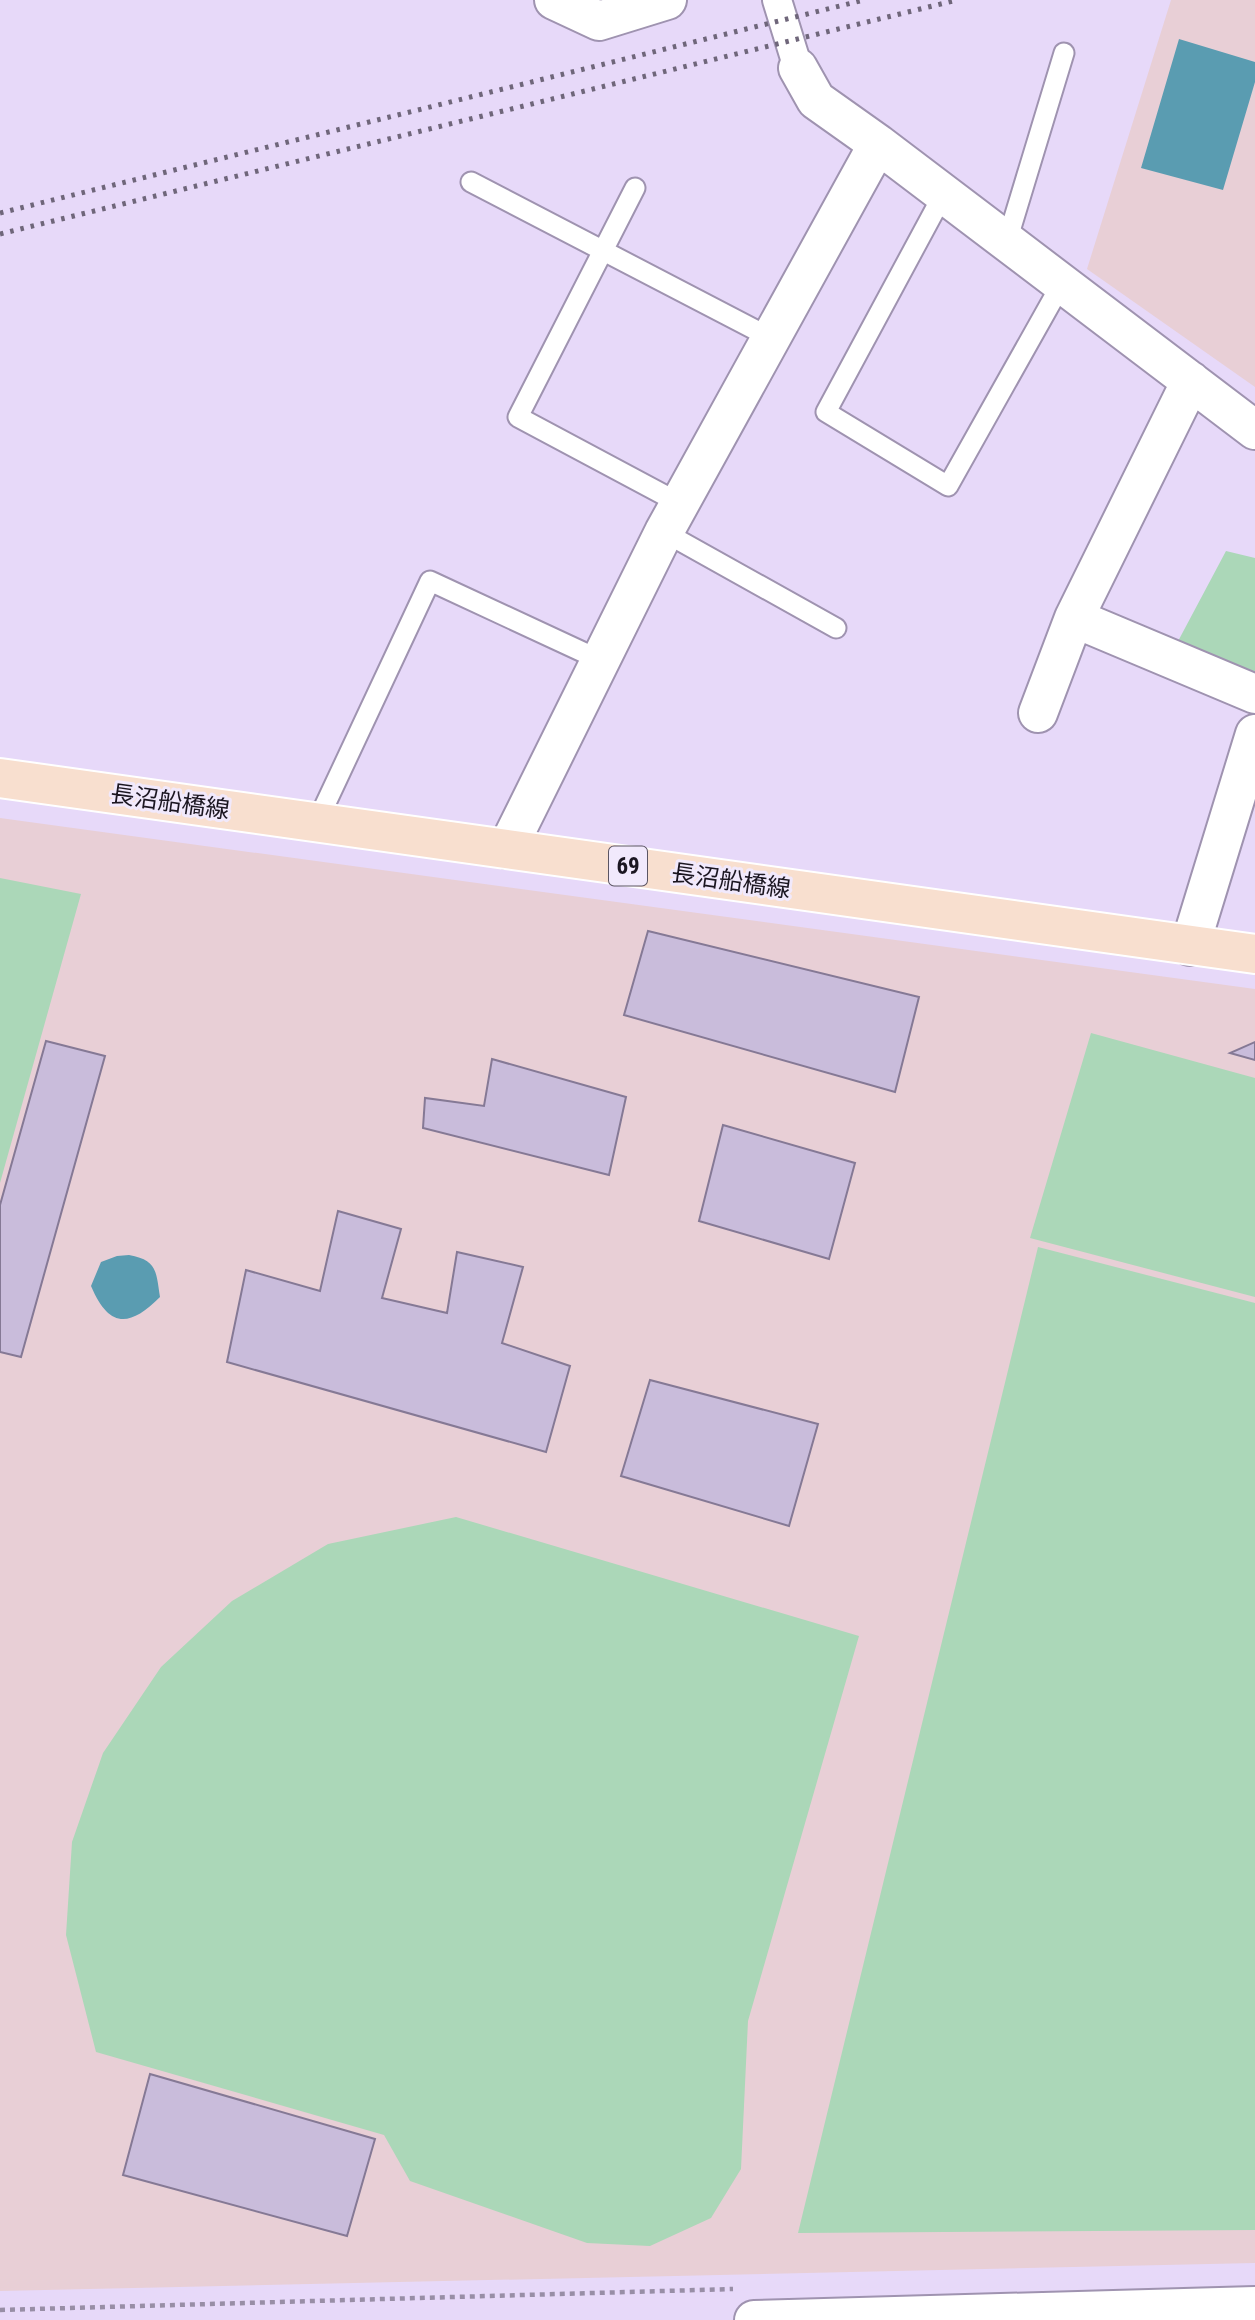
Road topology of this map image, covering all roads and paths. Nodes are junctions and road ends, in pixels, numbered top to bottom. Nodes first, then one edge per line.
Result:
1 (554, 0) edge
2 (667, 0) edge
3 (777, 0) edge
4 (1064, 53) dead end
5 (798, 68) joint
6 (878, 144) junction
7 (471, 181) dead end
8 (635, 188) dead end
9 (944, 193) junction
10 (1007, 241) junction
11 (604, 250) junction
12 (1062, 283) junction
13 (771, 338) junction
14 (1191, 381) junction
15 (1255, 430) edge
16 (671, 517) junction
17 (1074, 618) junction
18 (836, 628) dead end
19 (600, 660) junction
20 (1255, 694) edge
21 (1038, 713) dead end
22 (1255, 734) edge
23 (0, 778) edge
24 (317, 822) junction
25 (507, 849) junction
26 (1190, 946) junction
27 (1255, 954) edge
28 (746, 2304) edge
29 (1255, 2306) edge
30 (0, 2310) edge

1 - 2 street
3 - 5 street
4 - 10 lane
5 - 6 street
6 - 9 street
6 - 13 street
7 - 11 lane
8 - 11 lane
9 - 10 street
9 - 12 lane
10 - 12 street
11 - 13 lane
11 - 16 lane
12 - 14 street
13 - 16 street
14 - 15 street
14 - 17 street
16 - 18 lane
16 - 19 street
17 - 20 street
17 - 21 street
19 - 24 lane
19 - 25 street
22 - 26 street
23 - 24 main road, 長沼船橋線 / 69
24 - 25 main road, 長沼船橋線 / 69
25 - 26 main road, 長沼船橋線 / 69
26 - 27 main road, 長沼船橋線 / 69
28 - 29 street
28 - 30 path

